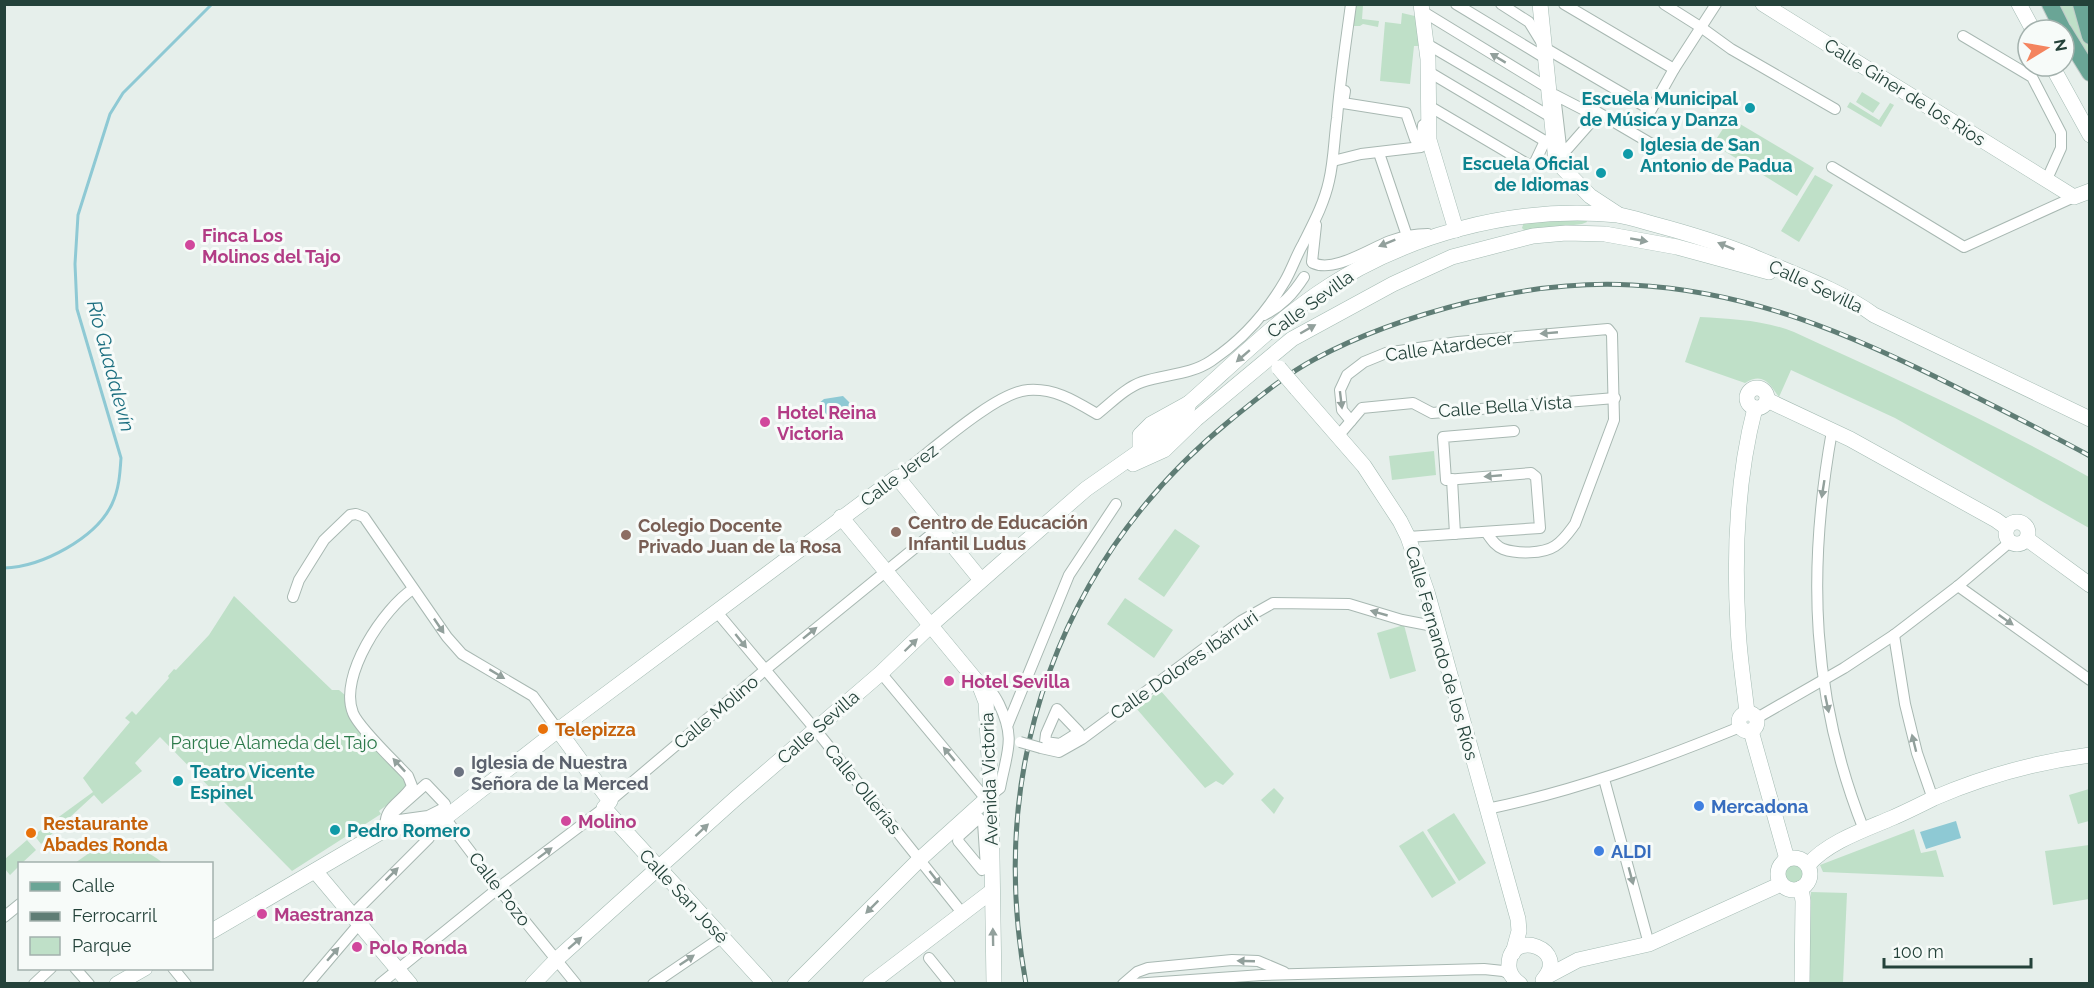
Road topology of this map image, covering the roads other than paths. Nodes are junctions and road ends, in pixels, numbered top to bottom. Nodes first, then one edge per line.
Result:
1 (1353, 4) edge
2 (1456, 4) edge
3 (1501, 4) edge
4 (1540, 4) edge
5 (1564, 4) edge
6 (1664, 4) edge
7 (1716, 4) edge
8 (1763, 4) edge
9 (2019, 4) edge
10 (2050, 4) edge
11 (2081, 4) edge
12 (1420, 7) edge
13 (2027, 18) edge
14 (2057, 18) edge
15 (1702, 28) junction
16 (1963, 36) dead end
17 (2090, 36) edge
18 (1427, 44) junction
19 (2076, 50) edge
20 (1545, 53) junction
21 (1674, 69) junction
22 (1429, 72) junction
23 (2090, 73) edge
24 (2059, 78) edge
25 (1550, 89) junction
26 (1429, 106) junction
27 (1835, 108) dead end
28 (1551, 117) junction
29 (2090, 135) edge
30 (1549, 139) junction
31 (1429, 141) junction
32 (1650, 143) dead end
33 (1379, 153) junction
34 (1333, 161) junction
35 (1832, 167) dead end
36 (2047, 179) junction
37 (2090, 191) edge
38 (1590, 196) junction
39 (2074, 197) junction
40 (1599, 215) junction
41 (1619, 215) junction
42 (1524, 216) junction
43 (1316, 222) junction
44 (1494, 222) junction
45 (1449, 232) junction
46 (1581, 233) junction
47 (1407, 236) junction
48 (1529, 237) junction
49 (1498, 245) junction
50 (1314, 247) junction
51 (1295, 262) junction
52 (1312, 262) junction
53 (1333, 264) junction
54 (1304, 277) junction
55 (1875, 315) junction
56 (1261, 317) junction
57 (1274, 362) junction
58 (1615, 398) junction
59 (2090, 419) edge
60 (1351, 421) junction
61 (1514, 431) dead end
62 (1833, 431) junction
63 (1339, 435) junction
64 (1166, 446) junction
65 (1143, 449) junction
66 (1106, 475) junction
67 (897, 477) junction
68 (1452, 479) junction
69 (1116, 504) dead end
70 (841, 517) junction
71 (938, 529) junction
72 (1486, 532) junction
73 (1455, 534) junction
74 (2009, 535) junction
75 (1408, 537) junction
76 (886, 572) junction
77 (981, 580) junction
78 (2090, 585) edge
79 (1958, 586) junction
80 (413, 589) junction
81 (293, 597) dead end
82 (716, 611) junction
83 (1436, 624) junction
84 (931, 625) junction
85 (1894, 635) junction
86 (765, 670) junction
87 (882, 673) junction
88 (1823, 680) junction
89 (2090, 680) edge
90 (993, 703) junction
91 (1749, 722) junction
92 (1008, 724) junction
93 (815, 729) junction
94 (558, 730) junction
95 (1015, 740) junction
96 (2090, 755) edge
97 (1604, 779) junction
98 (988, 797) junction
99 (1933, 799) junction
100 (607, 805) junction
101 (1486, 809) junction
102 (445, 811) junction
103 (429, 823) junction
104 (386, 829) junction
105 (1864, 830) junction
106 (920, 859) junction
107 (1787, 859) junction
108 (1808, 865) junction
109 (658, 869) junction
110 (315, 871) junction
111 (1781, 884) junction
112 (498, 888) junction
113 (1801, 888) junction
114 (992, 891) junction
115 (18, 906) edge
116 (963, 914) junction
117 (4, 917) edge
118 (1518, 918) junction
119 (355, 920) junction
120 (213, 930) edge
121 (722, 937) junction
122 (1649, 944) junction
123 (1541, 948) junction
124 (1511, 956) junction
125 (930, 958) dead end
126 (557, 959) junction
127 (1578, 960) junction
128 (1484, 969) junction
129 (50, 970) edge
130 (76, 970) edge
131 (143, 970) edge
132 (174, 970) edge
133 (398, 970) junction
134 (1302, 975) junction
135 (995, 979) edge
136 (1515, 979) edge
137 (1544, 981) edge
138 (34, 984) edge
139 (89, 984) edge
140 (117, 984) edge
141 (186, 984) edge
142 (308, 984) edge
143 (380, 984) edge
144 (410, 984) edge
145 (533, 984) edge
146 (576, 984) edge
147 (653, 984) edge
148 (765, 984) edge
149 (795, 984) edge
150 (870, 984) edge
151 (950, 984) edge
152 (1123, 984) edge
153 (1133, 984) edge
154 (1802, 984) edge

1 - 12 street
1 - 34 street
2 - 20 street
3 - 20 street
4 - 20 main road
5 - 21 street
6 - 15 street
7 - 15 street
8 - 36 main road, Calle Giner de los Ríos
9 - 13 main road
10 - 14 main road
11 - 17 main road
12 - 18 main road
25 -> 12 street
15 - 21 street
15 - 27 street
16 - 36 street
18 - 22 main road
18 - 28 street
19 - 23 main road
20 - 21 street
20 - 25 main road
22 - 26 main road
22 - 30 street
24 - 29 main road
25 - 25 street
25 - 28 main road
25 - 32 street
26 - 30 street
26 - 31 main road
28 - 30 main road
30 - 38 main road
31 - 33 street
31 - 45 main road
33 - 34 street
33 - 47 street
34 - 43 street
35 - 39 street
36 - 39 main road, Calle Giner de los Ríos
37 - 39 main road
38 - 40 main road
38 - 41 main road
40 - 41 main road, Calle Sevilla
40 - 42 main road, Calle Sevilla
40 - 46 main road
55 -> 41 main road, Calle Sevilla
42 - 44 main road, Calle Sevilla
42 - 48 main road
43 - 50 street
43 - 51 street, Calle Jerez
44 - 45 main road, Calle Sevilla
44 - 49 main road
45 - 47 street
45 -> 65 main road, Calle Sevilla
46 - 48 main road, Calle Sevilla
46 -> 55 main road, Calle Sevilla
47 -> 53 street
48 - 49 main road, Calle Sevilla
57 -> 49 main road, Calle Sevilla
50 - 52 street
50 - 53 street
51 - 52 street
51 - 54 street
51 - 56 street, Calle Jerez
52 - 53 street
52 - 54 street
54 - 56 street, Calle Jerez
55 - 59 main road
56 - 67 street, Calle Jerez
57 - 63 main road, Calle Fernando de los Ríos, bridge
57 - 64 main road, Calle Sevilla
58 - 60 street, Calle Bella Vista
58 -> 60 street, Calle Atardecer
58 - 72 street
60 - 63 street, Calle Bella Vista
61 - 68 street
62 - 74 main road
62 -> 88 street
62 - 91 main road
63 - 75 main road, Calle Fernando de los Ríos
64 - 65 main road
64 - 66 main road, Calle Sevilla
65 - 66 main road, Calle Sevilla
66 - 77 main road, Calle Sevilla
67 - 70 main road, Calle Jerez
67 - 71 main road
72 -> 68 street
68 - 73 street
69 - 92 street
70 - 76 main road, Avenida Victoria
70 - 82 main road, Calle Jerez
71 - 76 street, Calle Molino
71 - 77 main road
72 - 73 street
73 - 75 street
74 - 78 main road
74 - 79 street
75 - 83 main road, Calle Fernando de los Ríos
76 - 84 main road, Avenida Victoria
86 -> 76 street, Calle Molino
77 - 84 main road, Calle Sevilla
79 - 85 street
79 -> 89 street
80 - 81 street
80 -> 94 street
104 -> 80 street
82 -> 86 street, Calle Ollerías
82 - 94 main road, Calle Jerez
83 -> 95 street, Calle Dolores Ibárruri, bridge
83 - 101 main road, Calle Fernando de los Ríos
87 -> 84 main road, Calle Sevilla
84 - 90 main road, Avenida Victoria
85 - 88 street
99 -> 85 street
86 - 93 street, Calle Ollerías
86 - 100 street, Calle Molino
87 - 93 main road, Calle Sevilla
98 -> 87 street
88 - 91 street
88 -> 105 street
90 - 92 street
90 - 98 main road, Avenida Victoria
91 - 97 street
91 - 107 main road
92 - 95 street
93 - 106 street, Calle Ollerías
109 -> 93 main road, Calle Sevilla
94 - 100 main road, Calle San José
94 - 102 main road, Calle Jerez
95 - 98 street
96 - 99 main road
97 - 101 street
97 -> 122 street
98 - 106 main road
98 - 114 main road, Avenida Victoria
99 - 105 main road
100 - 109 main road, Calle San José
112 -> 100 street, Calle Molino
101 - 118 main road, Calle Fernando de los Ríos
102 - 102 street, Calle Pozo
102 - 103 main road
102 - 112 street, Calle Pozo
103 - 104 main road
119 -> 103 street
104 - 110 main road
105 - 108 main road
106 -> 116 street, Calle Ollerías
106 -> 149 main road
107 - 108 main road
107 - 111 main road
108 - 113 main road
109 - 121 main road, Calle San José
126 -> 109 main road, Calle Sevilla
110 - 119 main road
110 - 120 main road
111 - 113 main road
111 - 122 main road
112 - 126 street, Calle Pozo
112 - 133 street, Calle Molino
113 - 154 main road
114 - 116 main road
135 -> 114 main road, Avenida Victoria
115 - 117 street
116 - 150 main road
118 - 123 main road, Calle Fernando de los Ríos
118 - 124 main road, Calle Fernando de los Ríos
119 - 133 main road
142 -> 119 street
147 -> 121 street
121 - 148 main road, Calle San José
122 - 127 main road
123 - 124 main road
123 - 127 main road
123 - 137 main road
124 - 128 street
124 - 136 main road, Calle Fernando de los Ríos
125 - 151 street
126 - 145 main road, Calle Sevilla
126 - 146 street, Calle Pozo
127 - 137 main road
128 - 134 street
128 - 136 street
129 - 138 street
130 - 139 street
131 - 140 main road
132 - 141 street
133 - 143 street, Calle Molino
133 - 144 main road
134 -> 152 street
134 - 153 street

